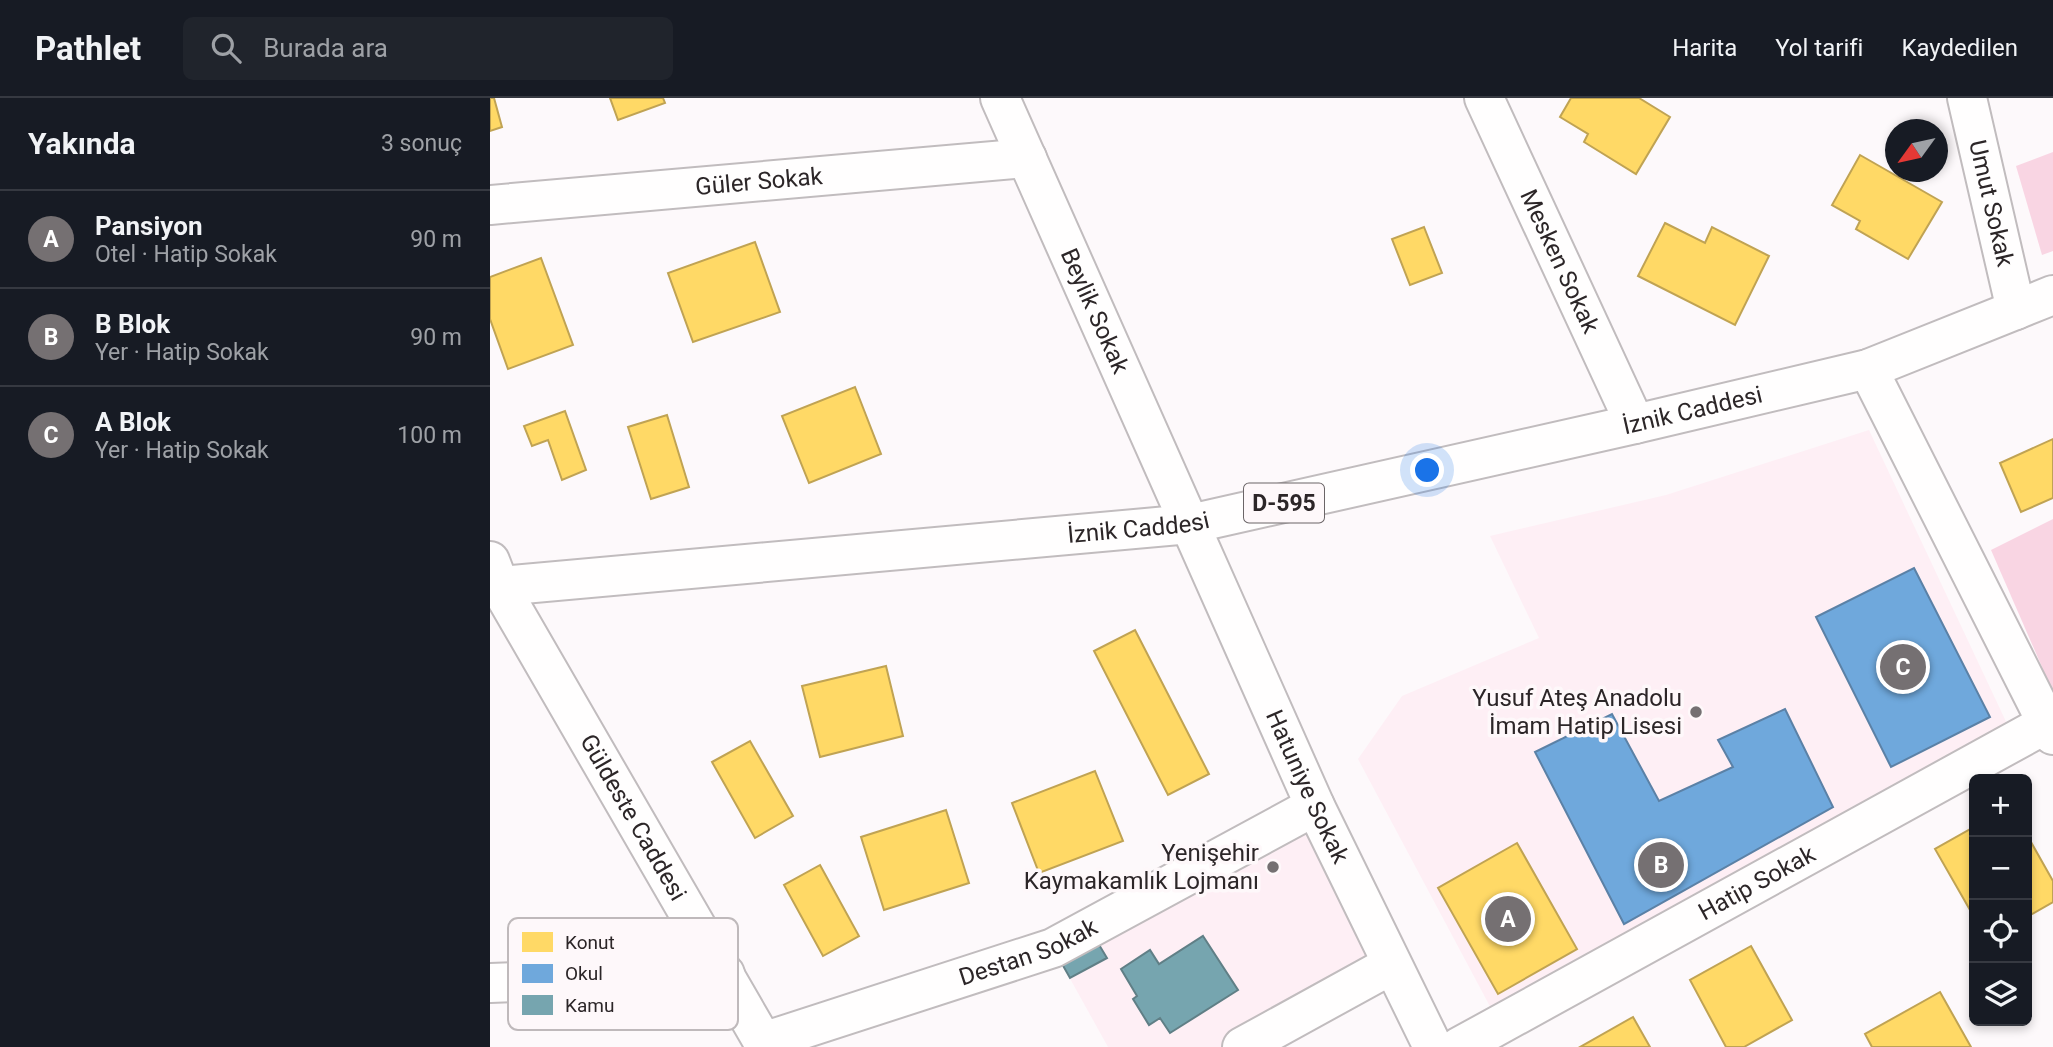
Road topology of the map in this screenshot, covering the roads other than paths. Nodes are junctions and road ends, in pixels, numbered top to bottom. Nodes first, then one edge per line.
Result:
1 (1000, 98) edge
2 (1484, 98) edge
3 (1967, 98) edge
4 (1027, 158) junction
5 (490, 205) edge
6 (2053, 295) edge
7 (2016, 310) junction
8 (1868, 369) junction
9 (1635, 425) junction
10 (1190, 524) junction
11 (493, 579) edge
12 (2051, 726) edge
13 (1315, 806) junction
14 (691, 918) edge
15 (1391, 965) junction
16 (508, 983) edge
17 (490, 984) edge
18 (738, 998) edge
19 (765, 1044) edge
20 (1242, 1047) edge
21 (1433, 1047) edge
22 (1459, 1047) edge

1 - 4 street, Beylik Sokak
2 - 9 street, Mesken Sokak
3 - 7 street, Umut Sokak
4 - 5 street, Güler Sokak
4 - 10 street, Beylik Sokak
6 - 7 street, İznik Caddesi / D-595
7 - 8 street, İznik Caddesi / D-595
8 - 9 street, İznik Caddesi / D-595
8 - 12 street
9 - 10 street, İznik Caddesi / D-595
10 - 11 street, İznik Caddesi / D-595
10 - 13 street, Hatuniye Sokak
11 - 14 street, Güldeste Caddesi
12 - 22 street, Hatip Sokak
13 - 15 street, Hatuniye Sokak
13 - 19 street, Destan Sokak
15 - 20 street
15 - 21 street, Hatuniye Sokak
16 - 17 street
18 - 19 street, Güldeste Caddesi

